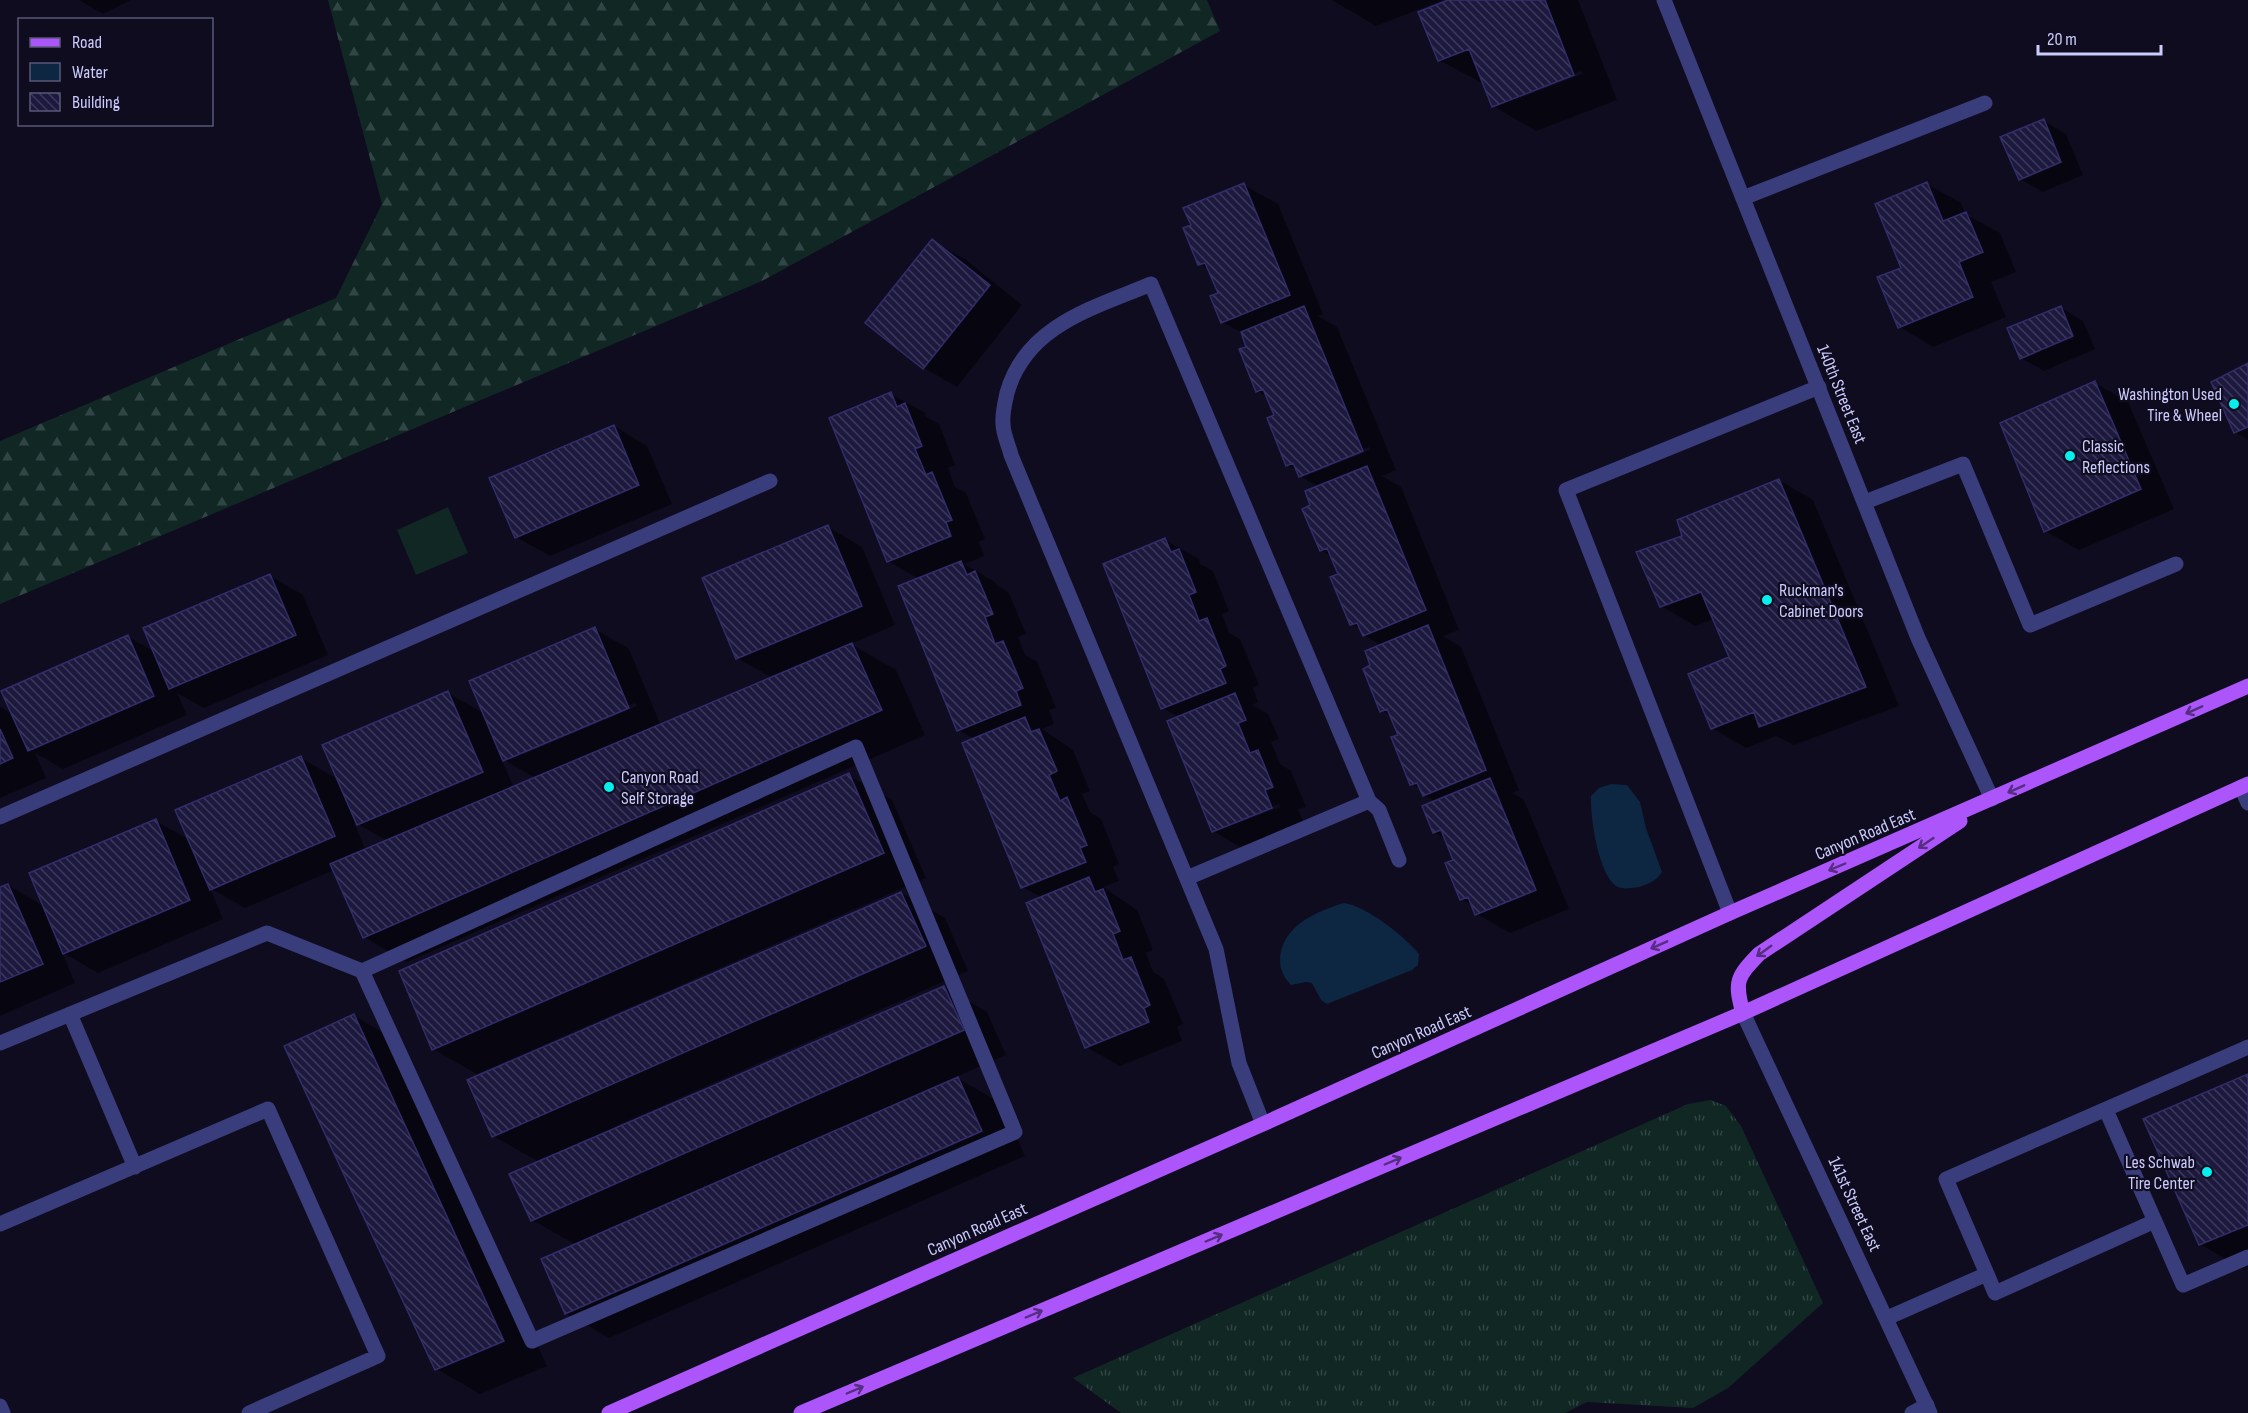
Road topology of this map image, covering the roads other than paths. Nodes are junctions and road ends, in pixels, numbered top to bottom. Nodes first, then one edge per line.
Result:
1 (1664, 0) edge
2 (1984, 103) dead end
3 (1743, 198) junction
4 (1819, 387) junction
5 (770, 481) dead end
6 (1865, 502) junction
7 (2176, 564) dead end
8 (2248, 686) edge
9 (2245, 786) edge
10 (1992, 799) junction
11 (1369, 801) junction
12 (2248, 803) edge
13 (0, 817) edge
14 (1399, 860) dead end
15 (1187, 878) junction
16 (1730, 913) junction
17 (362, 971) junction
18 (1743, 1012) junction
19 (70, 1014) junction
20 (0, 1043) edge
21 (2248, 1047) edge
22 (2106, 1110) junction
23 (1263, 1124) junction
24 (135, 1167) junction
25 (2156, 1221) junction
26 (0, 1224) edge
27 (2248, 1257) edge
28 (1987, 1274) junction
29 (1887, 1318) junction
30 (0, 1406) edge
31 (1929, 1409) edge
32 (3, 1413) edge
33 (249, 1413) edge
34 (609, 1413) edge
35 (801, 1413) edge
36 (1912, 1413) edge

1 - 3 street, 140th Street East
2 - 3 street
3 - 4 street, 140th Street East
4 - 6 street, 140th Street East
4 - 16 street
5 - 13 street
6 - 7 street
6 - 10 street, 140th Street East
8 -> 10 main road, Canyon Road East
9 - 12 street
9 - 18 main road
10 -> 16 main road, Canyon Road East
10 -> 18 main road
11 - 14 street
11 - 15 street
11 - 15 street
15 - 23 street
16 -> 23 main road, Canyon Road East
17 - 17 street
17 - 19 street
18 - 29 street, 141st Street East
35 -> 18 main road
19 - 20 street
19 - 24 street
21 - 22 street
22 - 25 street
22 - 28 street
23 - 34 main road, Canyon Road East
24 - 26 street
24 - 33 street
25 - 27 street
25 - 28 street
28 - 29 street
29 - 31 street, 141st Street East
30 - 32 street
31 - 36 street

